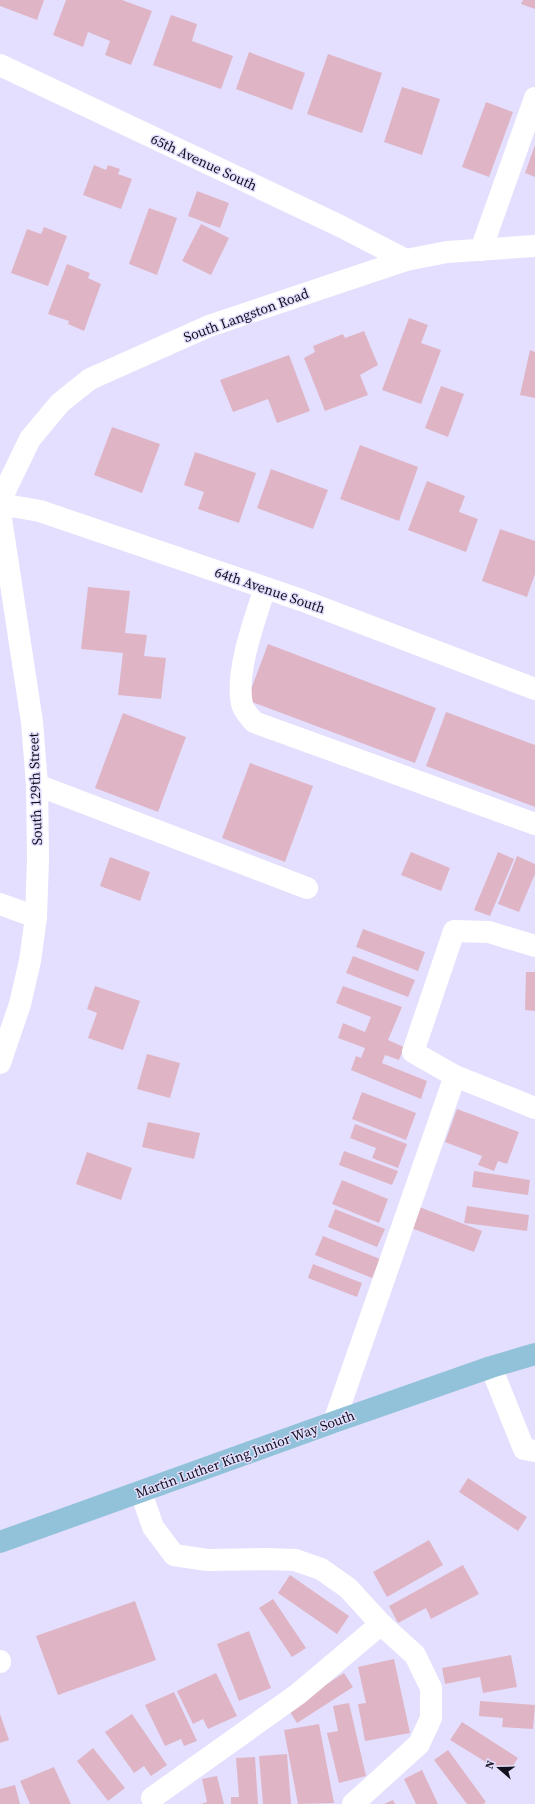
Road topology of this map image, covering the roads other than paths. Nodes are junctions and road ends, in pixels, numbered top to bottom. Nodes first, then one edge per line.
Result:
1 (0, 65) edge
2 (535, 98) edge
3 (535, 246) edge
4 (481, 250) junction
5 (406, 260) junction
6 (0, 502) edge
7 (0, 512) edge
8 (265, 588) junction
9 (535, 689) edge
10 (37, 785) junction
11 (535, 824) edge
12 (307, 888) dead end
13 (0, 904) edge
14 (36, 917) junction
15 (535, 946) edge
16 (0, 1064) edge
17 (455, 1076) junction
18 (535, 1108) edge
19 (535, 1340) edge
20 (535, 1354) edge
21 (491, 1367) junction
22 (334, 1422) junction
23 (535, 1451) edge
24 (141, 1492) junction
25 (0, 1542) edge
26 (381, 1624) junction
27 (150, 1802) edge
28 (353, 1804) edge

1 - 5 street, 65th Avenue South
2 - 4 street
3 - 4 street, South Langston Road
4 - 5 street, South Langston Road
5 - 6 street, South Langston Road
6 - 8 street, 64th Avenue South
7 - 10 street, South 129th Street
8 - 9 street, 64th Avenue South
8 - 11 street
10 - 12 street
10 - 14 street, South 129th Street
13 - 14 street
14 - 16 street, South 129th Street
15 - 17 street
17 - 18 street
17 - 22 street
19 - 21 main road, Martin Luther King Junior Way South
20 - 21 main road, Martin Luther King Junior Way South
21 - 22 main road, Martin Luther King Junior Way South
21 - 23 street
22 - 24 main road, Martin Luther King Junior Way South
24 - 25 main road, Martin Luther King Junior Way South
24 - 26 street
26 - 27 street
26 - 28 street

